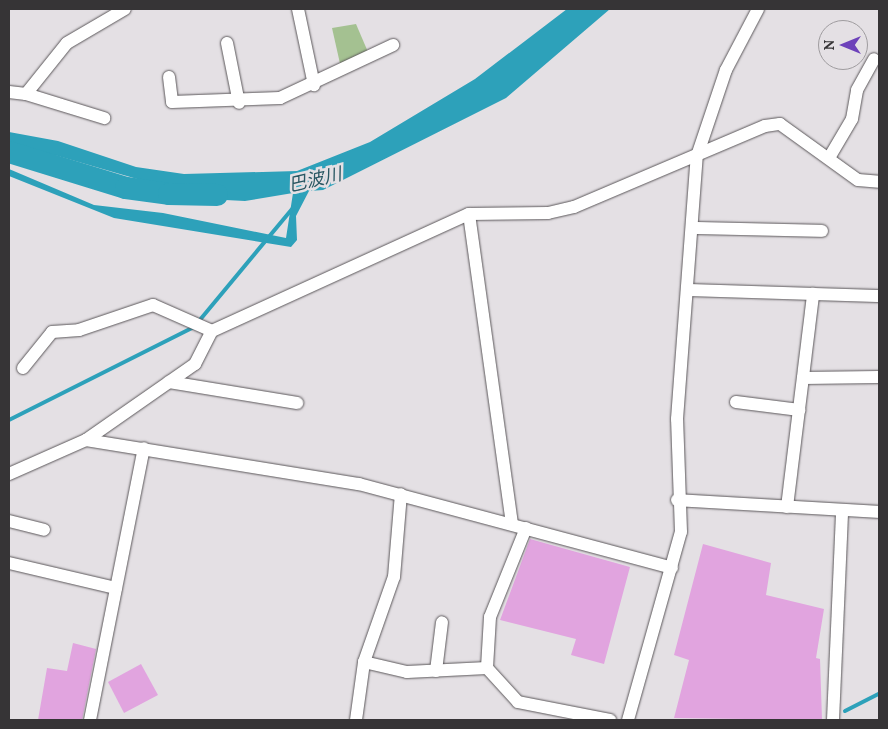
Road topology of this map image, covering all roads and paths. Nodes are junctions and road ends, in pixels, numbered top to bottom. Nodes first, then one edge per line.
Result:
1 (125, 9) edge
2 (298, 9) edge
3 (758, 9) edge
4 (227, 43) dead end
5 (393, 46) dead end
6 (874, 59) dead end
7 (168, 77) dead end
8 (314, 85) junction
9 (9, 92) edge
10 (26, 94) junction
11 (239, 103) junction
12 (104, 118) dead end
13 (697, 156) junction
14 (829, 158) junction
15 (879, 182) edge
16 (469, 214) junction
17 (692, 228) junction
18 (822, 231) dead end
19 (687, 290) junction
20 (813, 294) junction
21 (879, 296) edge
22 (212, 331) junction
23 (23, 368) dead end
24 (879, 377) edge
25 (803, 378) junction
26 (169, 382) junction
27 (736, 402) dead end
28 (297, 403) dead end
29 (799, 410) junction
30 (86, 440) junction
31 (144, 448) junction
32 (9, 474) edge
33 (401, 494) junction
34 (677, 500) junction
35 (787, 507) junction
36 (842, 510) junction
37 (879, 512) edge
38 (9, 521) edge
39 (512, 524) junction
40 (526, 528) junction
41 (44, 530) dead end
42 (9, 563) edge
43 (672, 568) junction
44 (116, 588) junction
45 (442, 622) dead end
46 (364, 662) junction
47 (487, 668) junction
48 (436, 671) junction
49 (90, 720) edge
50 (356, 720) edge
51 (610, 720) edge
52 (628, 720) edge
53 (833, 720) edge

1 - 10 street
2 - 8 street
3 - 13 street
4 - 11 street
5 - 8 street
6 - 14 street
7 - 11 street
8 - 11 street
9 - 10 street
10 - 12 street
13 - 14 street
13 - 16 street
13 - 17 street
14 - 15 street
16 - 22 street
16 - 39 street
17 - 18 street
17 - 19 street
19 - 20 street
19 - 34 street
20 - 21 street
20 - 25 street
22 - 23 street
22 - 26 street
24 - 25 street
25 - 29 street
26 - 28 street
26 - 30 street
27 - 29 street
29 - 35 street
30 - 31 street
30 - 32 street
31 - 33 street
31 - 44 street
33 - 39 street
33 - 46 street
34 - 35 street
34 - 43 street
35 - 36 street
36 - 37 street
36 - 53 street
38 - 41 street
39 - 40 street
40 - 43 street
40 - 47 street
42 - 44 street
43 - 52 street
44 - 49 street
45 - 48 street
46 - 48 street
46 - 50 street
47 - 48 street
47 - 51 street

